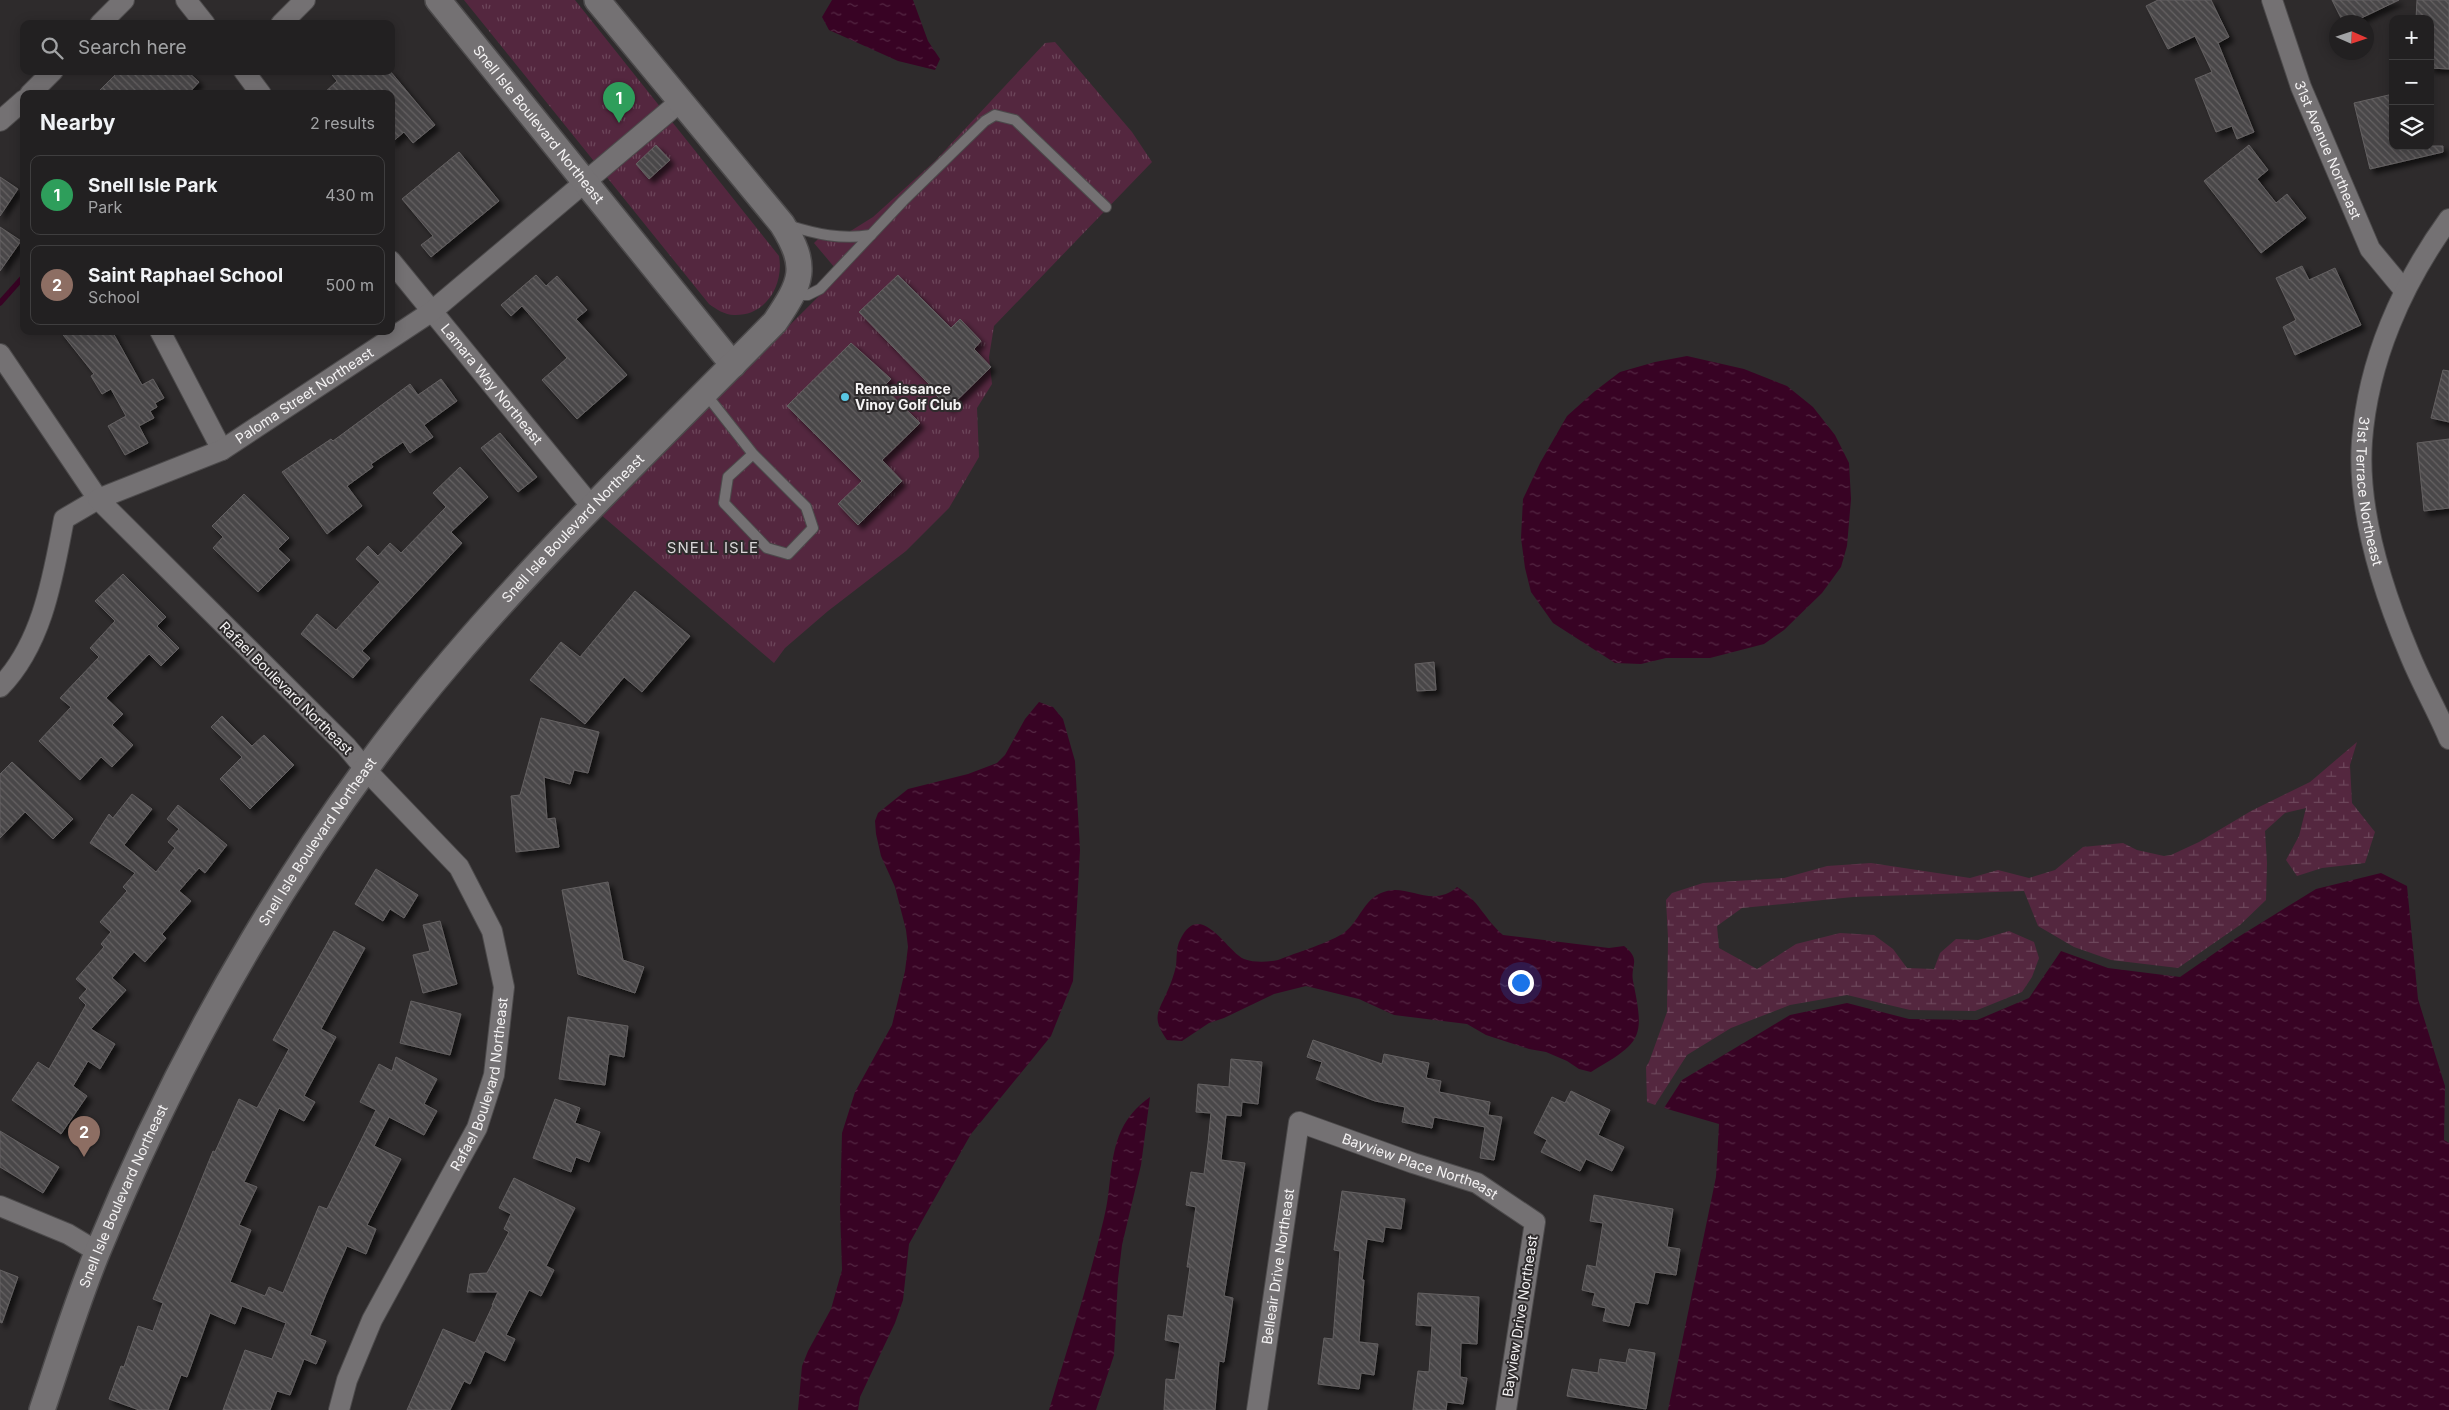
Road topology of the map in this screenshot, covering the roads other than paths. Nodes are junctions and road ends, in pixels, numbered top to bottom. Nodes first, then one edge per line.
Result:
1 (124, 0) edge
2 (186, 0) edge
3 (305, 0) edge
4 (438, 0) edge
5 (597, 0) edge
6 (2272, 0) edge
7 (104, 20) edge
8 (202, 20) edge
9 (285, 20) edge
10 (49, 75) edge
11 (247, 75) edge
12 (34, 90) edge
13 (258, 90) edge
14 (681, 101) junction
15 (20, 104) edge
16 (0, 121) edge
17 (586, 183) junction
18 (1106, 207) dead end
19 (2449, 219) edge
20 (782, 224) junction
21 (872, 235) junction
22 (395, 267) edge
23 (2404, 290) junction
24 (793, 295) junction
25 (431, 312) junction
26 (162, 335) edge
27 (0, 354) edge
28 (733, 365) junction
29 (705, 393) junction
30 (222, 450) junction
31 (754, 454) junction
32 (98, 499) junction
33 (592, 507) junction
34 (0, 687) edge
35 (2449, 739) edge
36 (366, 770) junction
37 (1300, 1122) joint
38 (0, 1206) edge
39 (1534, 1222) joint
40 (98, 1252) junction
41 (42, 1410) edge
42 (339, 1410) edge
43 (1257, 1410) edge
44 (1506, 1410) edge

1 - 7 street
2 - 8 street
3 - 9 street
4 - 17 street, Snell Isle Boulevard Northeast
5 - 14 street, Snell Isle Boulevard Northeast
6 - 23 street, 31st Avenue Northeast
10 - 12 street
11 - 13 street
14 - 17 street, Paloma Street Northeast
14 - 20 street, Snell Isle Boulevard Northeast
15 - 16 street
17 - 25 street, Paloma Street Northeast
17 - 28 street, Snell Isle Boulevard Northeast
18 - 21 lane
19 - 23 street, 31st Terrace Northeast
20 - 21 lane
20 - 24 street, Snell Isle Boulevard Northeast
21 - 24 lane
22 - 25 street, Lamara Way Northeast
23 - 35 street, 31st Terrace Northeast
24 - 28 street, Snell Isle Boulevard Northeast
25 - 30 street, Paloma Street Northeast
25 - 33 street, Lamara Way Northeast
26 - 30 street
27 - 32 street, Rafael Boulevard Northeast
28 - 29 street, Snell Isle Boulevard Northeast
29 - 31 lane
29 - 33 street, Snell Isle Boulevard Northeast
30 - 32 street, Paloma Street Northeast
31 - 31 lane
32 - 34 street, Paloma Street Northeast
32 - 36 street, Rafael Boulevard Northeast
33 - 36 street, Snell Isle Boulevard Northeast
36 - 40 street, Snell Isle Boulevard Northeast
36 - 42 street, Rafael Boulevard Northeast
37 - 39 street, Bayview Place Northeast
37 - 43 street, Belleair Drive Northeast
38 - 40 street
39 - 44 street, Bayview Drive Northeast
40 - 41 street, Snell Isle Boulevard Northeast

